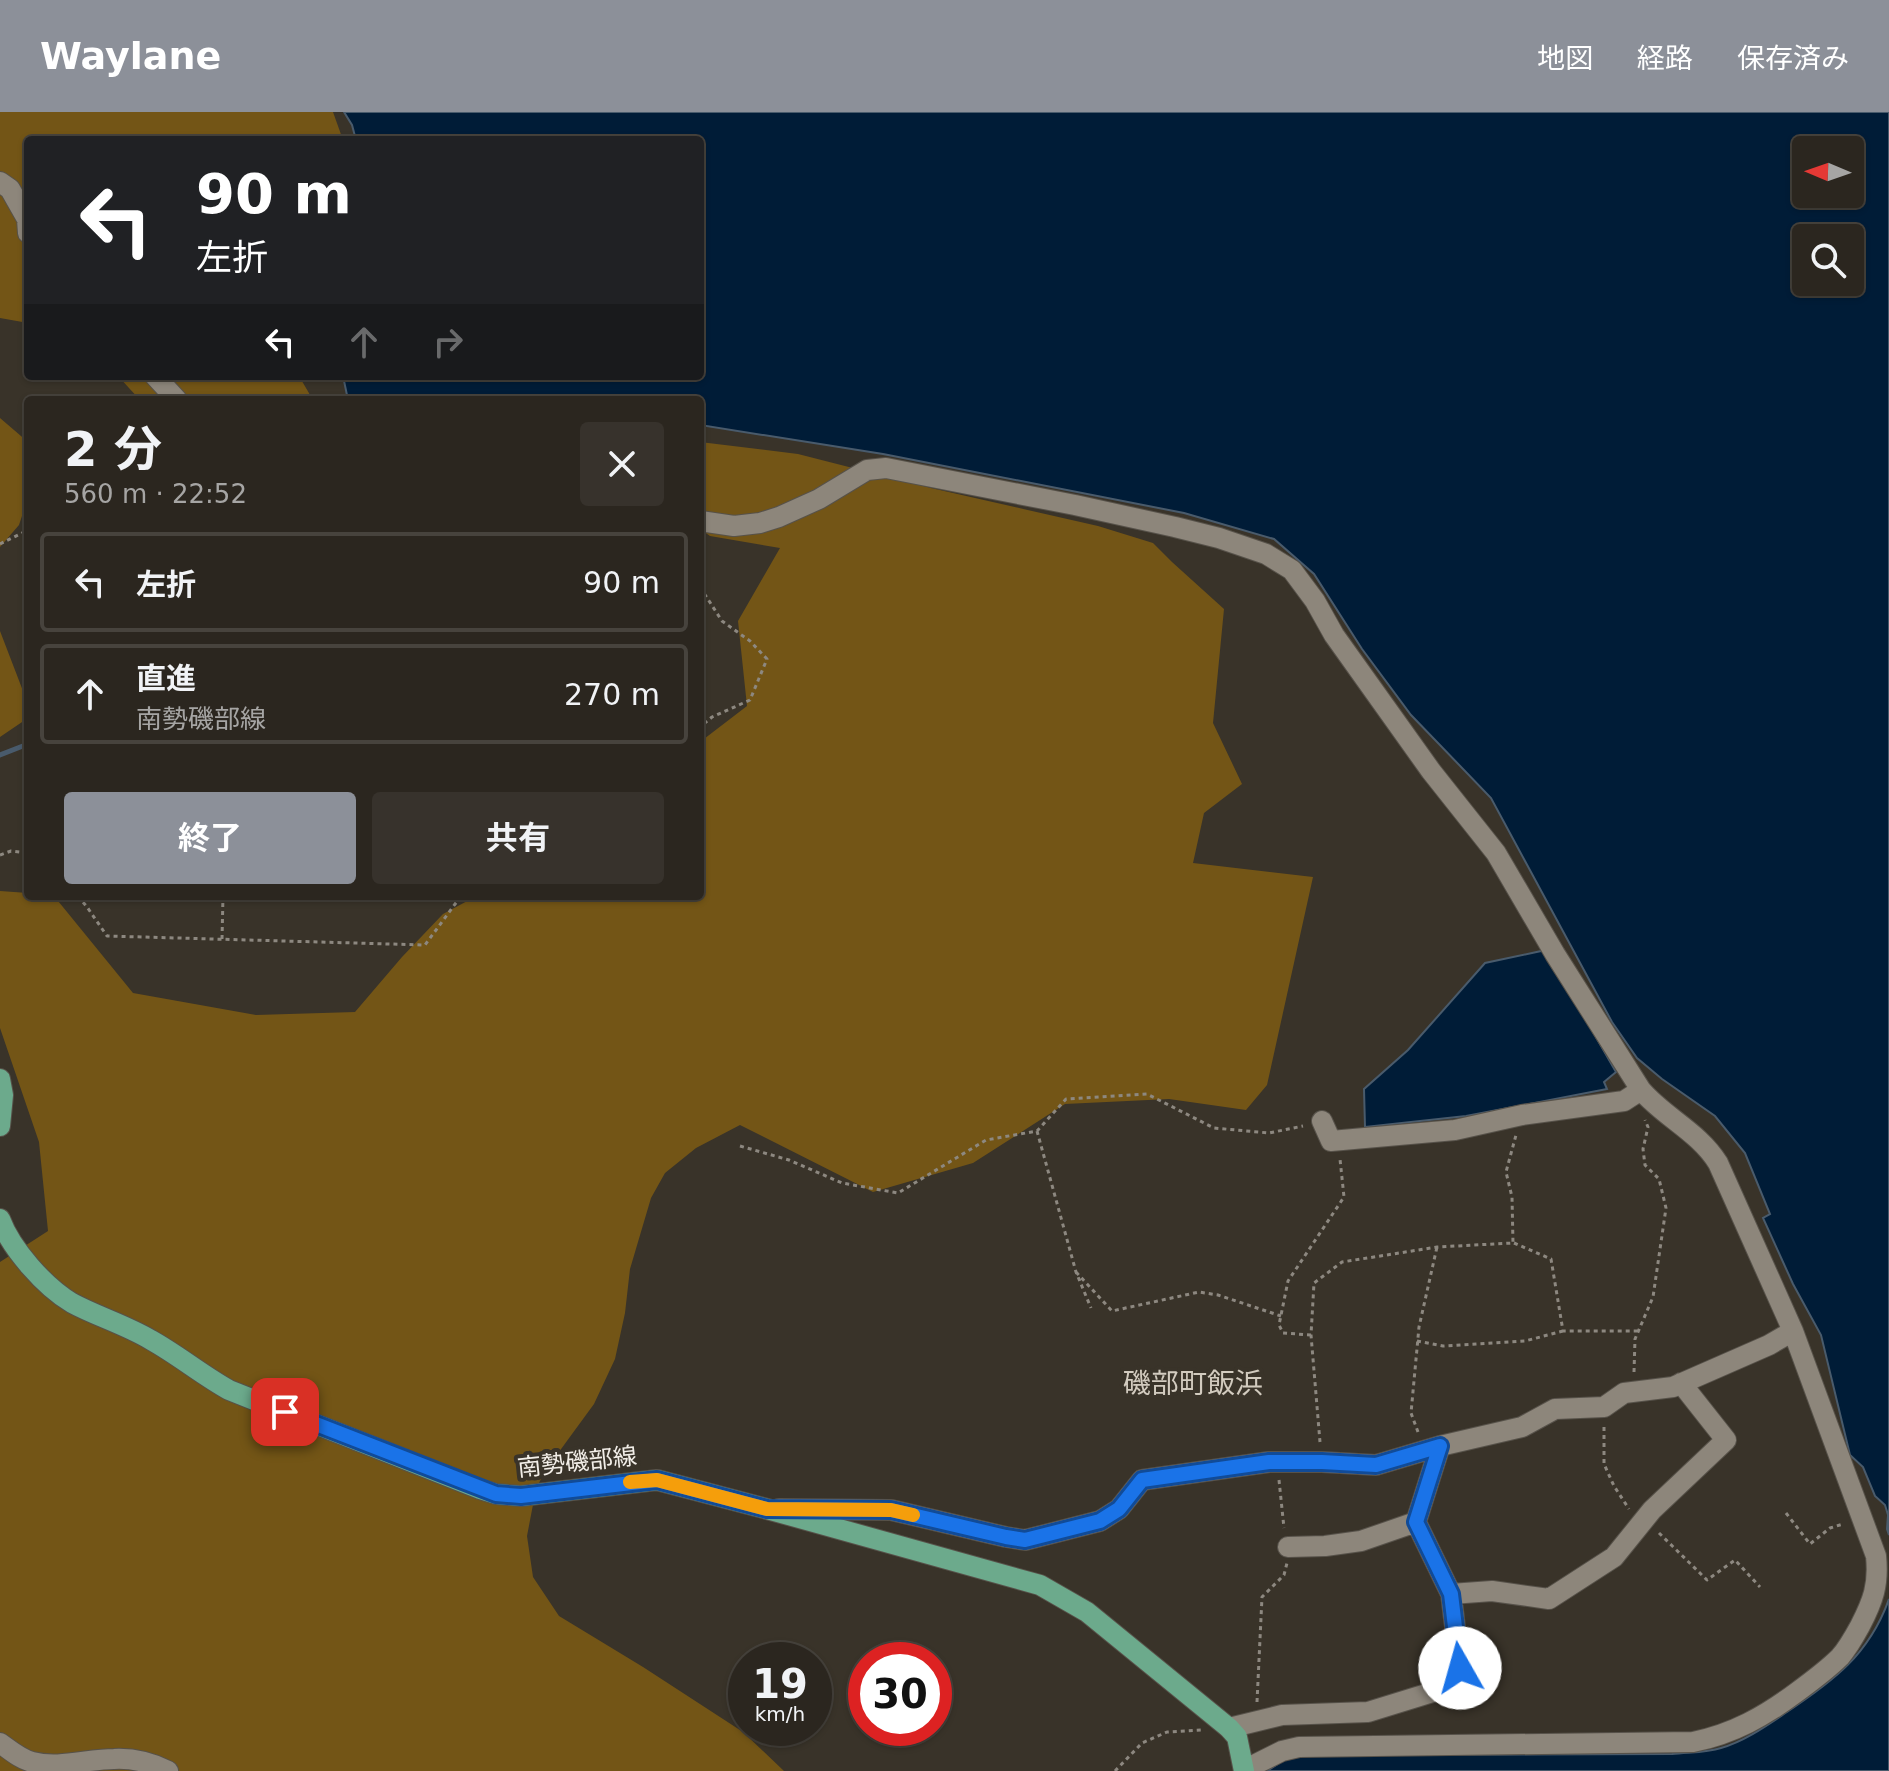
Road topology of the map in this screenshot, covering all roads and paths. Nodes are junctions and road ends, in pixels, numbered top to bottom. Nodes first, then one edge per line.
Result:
1 (0, 182) edge
2 (24, 214) edge
3 (159, 380) edge
4 (173, 396) edge
5 (704, 522) edge
6 (24, 532) edge
7 (0, 544) edge
8 (704, 593) edge
9 (704, 724) edge
10 (24, 853) edge
11 (0, 855) edge
12 (81, 900) edge
13 (223, 900) edge
14 (458, 900) edge
15 (222, 939) junction
16 (0, 1079) edge
17 (1633, 1096) junction
18 (1522, 1115) junction
19 (1322, 1121) joint
20 (0, 1126) edge
21 (1037, 1131) junction
22 (1331, 1141) junction
23 (740, 1146) dead end
24 (0, 1219) edge
25 (1513, 1243) junction
26 (1437, 1247) junction
27 (1076, 1272) junction
28 (1091, 1308) dead end
29 (1281, 1316) junction
30 (1563, 1331) junction
31 (1638, 1331) junction
32 (1793, 1331) junction
33 (1311, 1335) junction
34 (1417, 1341) junction
35 (1681, 1383) junction
36 (1634, 1392) junction
37 (1604, 1407) junction
38 (1433, 1448) junction
39 (1278, 1462) junction
40 (1322, 1462) junction
41 (767, 1509) junction
42 (1786, 1513) dead end
43 (1862, 1518) junction
44 (1416, 1522) junction
45 (1643, 1522) junction
46 (1288, 1547) junction
47 (1760, 1587) dead end
48 (1451, 1594) junction
49 (1256, 1722) junction
50 (1229, 1728) junction
51 (0, 1743) edge
52 (1244, 1770) edge
53 (168, 1771) edge
54 (1115, 1771) edge

1 - 2 street
3 - 4 street
5 - 17 street
6 - 7 path
8 - 9 path
10 - 11 path
12 - 15 path
13 - 15 path
14 - 15 path
16 - 20 main road
17 - 18 street
17 - 31 path
17 - 32 street
18 - 22 street
18 - 25 path
19 - 21 path
19 - 22 street
21 - 23 path
21 - 27 path
22 - 29 path
24 - 41 main road, 南勢磯部線
25 - 26 path
25 - 30 path
26 - 33 path
26 - 34 path
27 - 28 path
27 - 29 path
29 - 33 path
30 - 31 path
30 - 34 path
31 - 36 path
32 - 35 street
32 - 43 street
33 - 40 path
34 - 38 path
35 - 36 street
35 - 45 street
36 - 37 street
37 - 38 street
37 - 45 path
38 - 40 street
38 - 44 street
39 - 40 street
39 - 41 street
39 - 46 path
41 - 50 main road, 南勢磯部線
42 - 43 path
43 - 52 street
44 - 46 street
44 - 48 street
45 - 47 path
45 - 48 street
46 - 49 path
48 - 49 street
49 - 50 street
50 - 52 main road, 南勢磯部線
50 - 54 path
51 - 53 street

